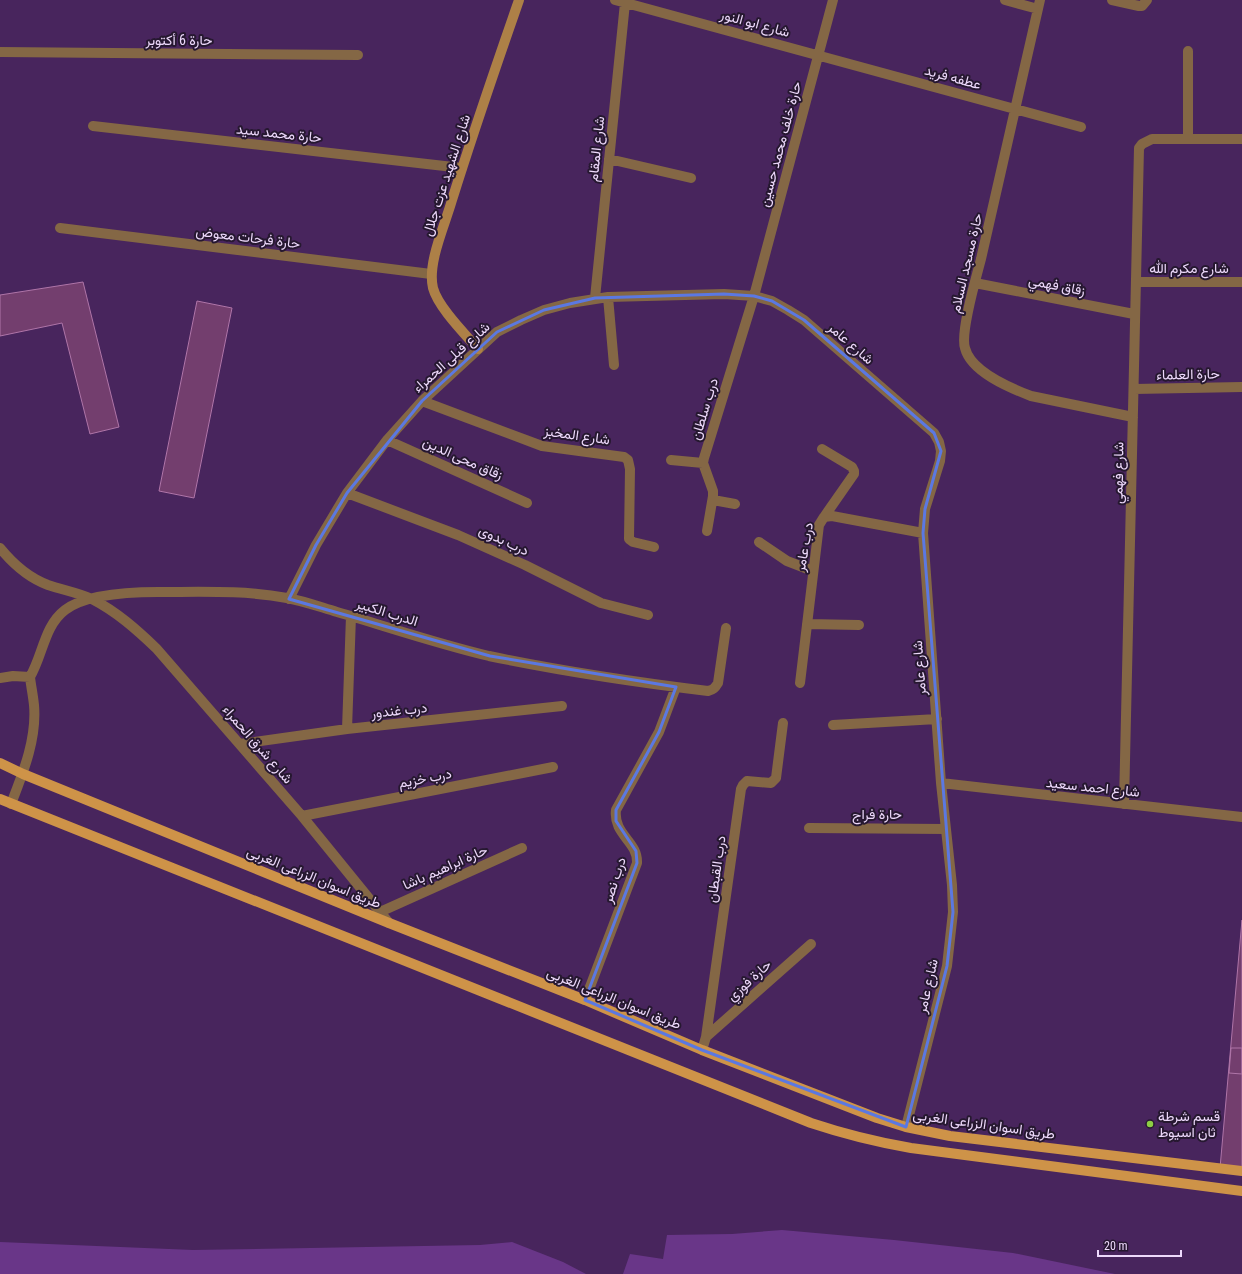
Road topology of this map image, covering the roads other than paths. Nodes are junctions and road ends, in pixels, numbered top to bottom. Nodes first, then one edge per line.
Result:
1 (518, 0) edge
2 (615, 0) edge
3 (833, 0) edge
4 (1005, 0) edge
5 (1112, 0) edge
6 (1146, 0) edge
7 (625, 3) junction
8 (1039, 5) edge
9 (1188, 51) dead end
10 (0, 52) edge
11 (358, 55) dead end
12 (818, 55) junction
13 (1015, 109) junction
14 (93, 126) dead end
15 (1081, 126) dead end
16 (1188, 139) junction
17 (1242, 139) edge
18 (609, 159) junction
19 (462, 168) junction
20 (691, 178) dead end
21 (60, 228) dead end
22 (431, 274) junction
23 (1136, 282) junction
24 (1242, 282) edge
25 (975, 283) junction
26 (754, 296) junction
27 (608, 297) junction
28 (595, 298) junction
29 (1134, 314) junction
30 (478, 349) junction
31 (614, 365) dead end
32 (1242, 387) edge
33 (1134, 389) junction
34 (422, 401) junction
35 (1133, 417) junction
36 (388, 440) junction
37 (822, 449) dead end
38 (671, 460) dead end
39 (703, 463) junction
40 (347, 493) junction
41 (713, 500) junction
42 (528, 503) dead end
43 (735, 504) dead end
44 (824, 517) junction
45 (707, 531) dead end
46 (923, 533) junction
47 (759, 542) dead end
48 (654, 547) dead end
49 (0, 548) edge
50 (813, 571) junction
51 (289, 598) junction
52 (91, 599) junction
53 (648, 615) dead end
54 (351, 616) junction
55 (807, 624) junction
56 (858, 625) dead end
57 (726, 628) dead end
58 (30, 677) junction
59 (0, 678) edge
60 (800, 683) dead end
61 (676, 688) junction
62 (562, 706) dead end
63 (937, 719) junction
64 (783, 723) dead end
65 (833, 725) dead end
66 (348, 730) junction
67 (240, 744) junction
68 (0, 763) edge
69 (553, 767) dead end
70 (23, 774) junction
71 (941, 783) junction
72 (0, 799) edge
73 (11, 804) junction
74 (1124, 804) junction
75 (302, 816) junction
76 (1242, 817) edge
77 (809, 828) dead end
78 (946, 829) junction
79 (522, 848) dead end
80 (380, 912) junction
81 (389, 923) junction
82 (811, 944) dead end
83 (585, 1000) junction
84 (706, 1037) junction
85 (702, 1050) junction
86 (906, 1127) junction
87 (1242, 1171) edge
88 (1242, 1191) edge

1 - 19 street, شارع الشهيد عزت جلال
2 - 7 street, شارع ابو النور
3 - 12 street, حارة خلف محمد حسين
4 - 8 street
5 - 6 street
7 - 12 street, شارع ابو النور
7 - 18 street, شارع المقام
8 - 13 street, حارة مسجد السلام
9 - 16 street
10 - 11 street, حارة 6 أكتوبر
12 - 13 street, عطفه فريد
12 - 26 street, حارة خلف محمد حسين
13 - 15 street, عطفه فريد
13 - 25 street, حارة مسجد السلام
14 - 19 street, حارة محمد سيد
16 - 17 street
16 - 23 street, شارع فهمي
18 - 20 street
18 - 28 street, شارع المقام
19 - 22 street, شارع الشهيد عزت جلال
21 - 22 street, حارة فرحات معوض
22 - 30 street, شارع الشهيد عزت جلال
23 - 24 street, شارع مكرم الله
23 - 29 street, شارع فهمي
25 - 29 street, زقاق فهمي
25 - 35 street, حارة مسجد السلام
26 - 27 street, شارع قبلى الحمراء
26 - 39 street, درب سلطان
26 - 46 street, شارع عامر
27 - 28 street, شارع قبلى الحمراء
27 - 31 street
28 - 30 street, شارع قبلى الحمراء
29 - 33 street, شارع فهمي
30 - 34 street, شارع قبلى الحمراء
32 - 33 street, حارة العلماء
33 - 35 street, شارع فهمي
34 - 36 street, شارع قبلى الحمراء
34 - 48 street, شارع المخبز
35 - 74 street, شارع فهمي
36 - 40 street, شارع قبلى الحمراء
36 - 42 street, زقاق محى الدين
37 - 44 street
38 - 39 street
39 - 41 street
40 - 51 street, شارع قبلى الحمراء
40 - 53 street, درب بدوى
41 - 43 street
41 - 45 street
44 - 46 street, درب عامر
44 - 50 street, درب عامر
46 - 63 street, شارع عامر
47 - 50 street
49 - 52 street
50 - 55 street, درب عامر
51 - 52 street, الدرب الكبير
51 - 54 street, الدرب الكبير
52 - 58 street, الدرب الكبير
52 - 67 street, شارع شرق الحمراء
54 - 61 street, الدرب الكبير
54 - 66 street
55 - 56 street
55 - 60 street, درب عامر
57 - 61 street, الدرب الكبير
58 - 59 street
58 - 70 street
61 - 83 street, درب نصر
62 - 66 street, درب غندور
63 - 65 street
63 - 71 street, شارع عامر
64 - 84 street, درب القبطان
66 - 67 street, درب غندور
67 - 75 street, شارع شرق الحمراء
68 - 70 main road, طريق اسوان الزراعى الغربى
69 - 75 street, درب خزيم
70 - 73 street
70 - 81 main road, طريق اسوان الزراعى الغربى
71 - 74 street, شارع احمد سعيد
71 - 78 street, شارع عامر
72 - 73 main road
73 - 88 main road
74 - 76 street, شارع احمد سعيد
75 - 80 street, شارع شرق الحمراء
77 - 78 street, حارة فراج
78 - 86 street, شارع عامر
79 - 80 street, حارة ابراهيم باشا
80 - 81 street, شارع شرق الحمراء
81 - 83 main road, طريق اسوان الزراعى الغربى
82 - 84 street, حارة فوزي
83 - 85 main road, طريق اسوان الزراعى الغربى
84 - 85 street, درب القبطان
85 - 86 main road, طريق اسوان الزراعى الغربى
86 - 87 main road, طريق اسوان الزراعى الغربى

